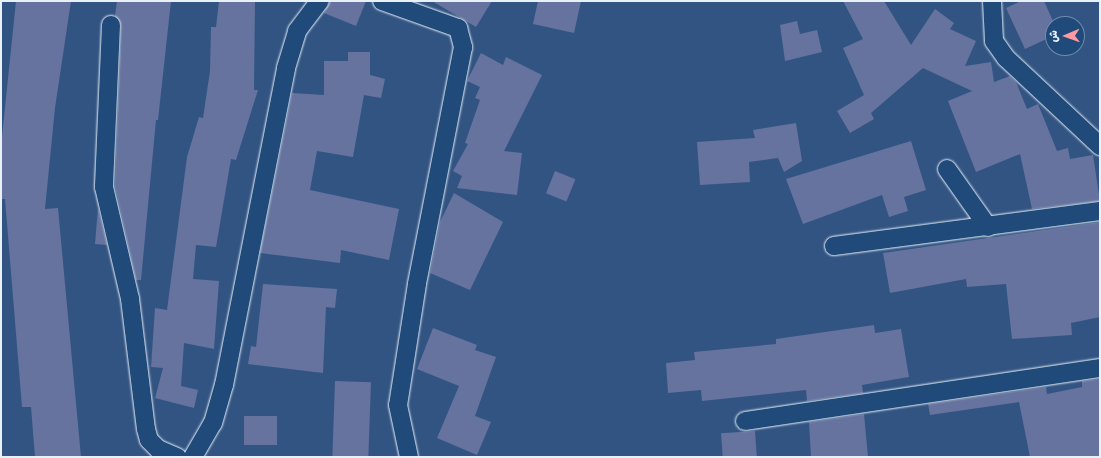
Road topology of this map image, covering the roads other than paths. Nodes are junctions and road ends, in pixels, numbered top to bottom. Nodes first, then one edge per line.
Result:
1 (320, 1) edge
2 (382, 1) edge
3 (992, 1) edge
4 (111, 25) dead end
5 (1100, 146) edge
6 (947, 170) dead end
7 (1100, 211) edge
8 (988, 227) junction
9 (834, 246) dead end
10 (1100, 368) edge
11 (745, 421) dead end
12 (177, 457) edge
13 (193, 457) edge
14 (409, 457) edge

1 - 13 street
2 - 14 street
3 - 5 street
4 - 12 street
6 - 8 street
7 - 8 street
8 - 9 street
10 - 11 street

